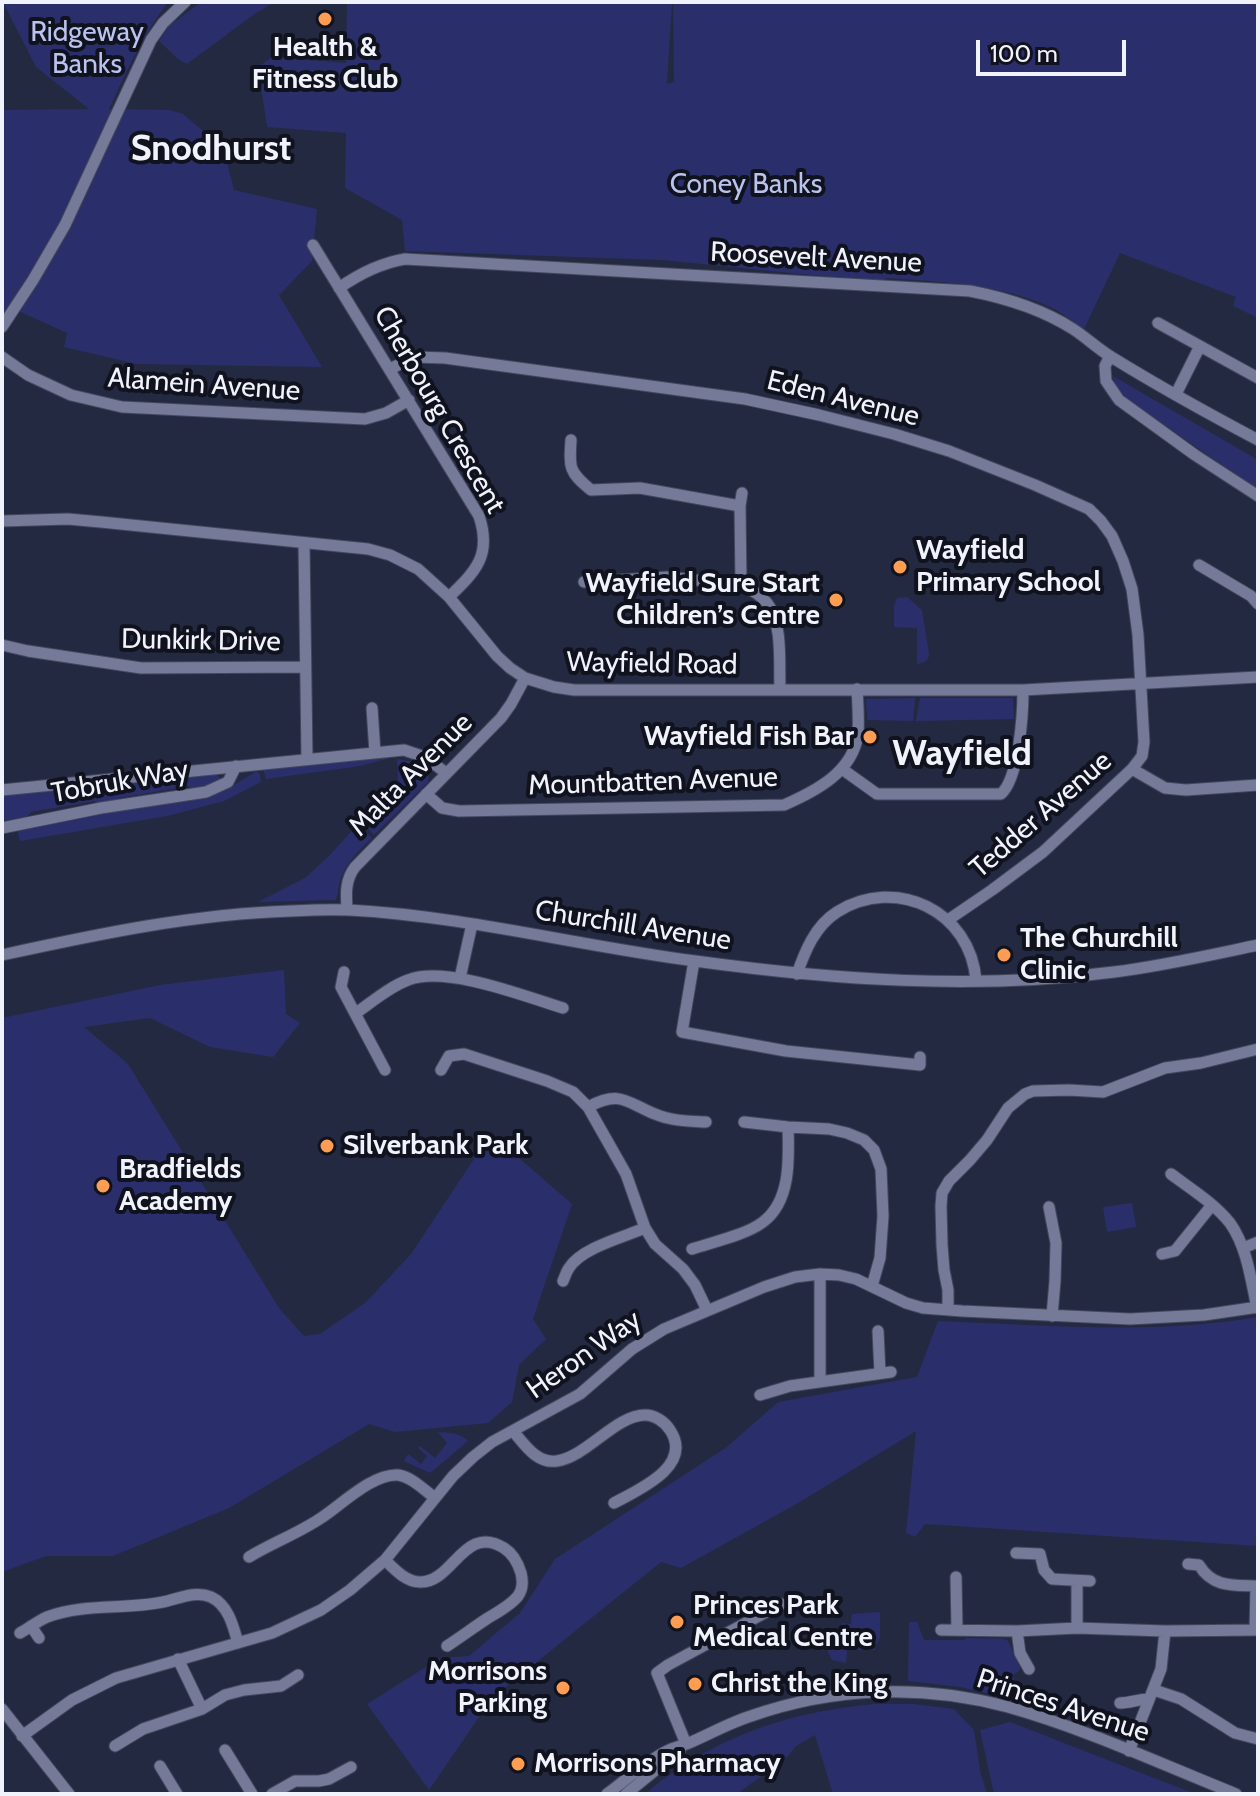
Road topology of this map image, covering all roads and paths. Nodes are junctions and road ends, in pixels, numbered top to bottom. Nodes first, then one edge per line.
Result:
1 (185, 2) edge
2 (313, 245) dead end
3 (339, 288) junction
4 (1158, 323) dead end
5 (2, 327) edge
6 (1200, 346) junction
7 (1110, 356) junction
8 (2, 357) edge
9 (390, 369) junction
10 (1258, 378) edge
11 (1176, 394) junction
12 (409, 400) junction
13 (571, 440) dead end
14 (1258, 440) edge
15 (742, 493) dead end
16 (1258, 496) edge
17 (740, 506) junction
18 (2, 521) edge
19 (304, 543) junction
20 (1199, 565) dead end
21 (584, 582) dead end
22 (741, 585) junction
23 (449, 597) junction
24 (1258, 604) edge
25 (2, 645) edge
26 (305, 667) junction
27 (1258, 677) edge
28 (525, 678) junction
29 (1141, 684) junction
30 (780, 689) junction
31 (857, 689) junction
32 (1023, 690) junction
33 (372, 708) dead end
34 (375, 753) junction
35 (307, 759) junction
36 (236, 766) junction
37 (842, 769) junction
38 (1132, 769) junction
39 (446, 773) junction
40 (1258, 785) edge
41 (2, 790) edge
42 (426, 794) junction
43 (2, 828) edge
44 (347, 909) junction
45 (948, 920) junction
46 (472, 924) junction
47 (1258, 945) edge
48 (2, 955) edge
49 (694, 961) junction
50 (344, 972) dead end
51 (797, 974) junction
52 (460, 978) junction
53 (976, 981) junction
54 (563, 1008) dead end
55 (356, 1013) junction
56 (1258, 1049) edge
57 (920, 1057) dead end
58 (385, 1070) dead end
59 (441, 1070) dead end
60 (588, 1107) junction
61 (706, 1122) dead end
62 (744, 1122) dead end
63 (788, 1127) junction
64 (1171, 1174) dead end
65 (1212, 1205) junction
66 (1049, 1207) dead end
67 (645, 1228) junction
68 (1258, 1242) edge
69 (1243, 1248) junction
70 (692, 1249) dead end
71 (1162, 1254) dead end
72 (820, 1274) junction
73 (563, 1281) dead end
74 (872, 1286) junction
75 (1258, 1308) edge
76 (707, 1310) junction
77 (948, 1310) junction
78 (1052, 1316) junction
79 (878, 1331) dead end
80 (820, 1382) junction
81 (760, 1395) dead end
82 (513, 1431) junction
83 (435, 1498) junction
84 (614, 1503) dead end
85 (1016, 1553) dead end
86 (249, 1557) dead end
87 (385, 1560) junction
88 (1188, 1564) dead end
89 (956, 1577) dead end
90 (1090, 1581) dead end
91 (1077, 1582) junction
92 (1257, 1586) edge
93 (781, 1604) dead end
94 (1077, 1628) junction
95 (941, 1630) dead end
96 (957, 1630) junction
97 (1256, 1630) edge
98 (1017, 1631) junction
99 (1165, 1631) junction
100 (39, 1638) dead end
101 (238, 1643) junction
102 (447, 1646) dead end
103 (178, 1659) junction
104 (1029, 1669) dead end
105 (298, 1675) dead end
106 (1152, 1695) junction
107 (1120, 1703) dead end
108 (2, 1709) edge
109 (202, 1709) junction
110 (22, 1736) junction
111 (1258, 1739) edge
112 (686, 1744) junction
113 (115, 1746) dead end
114 (225, 1750) dead end
115 (1129, 1751) junction
116 (160, 1766) dead end
117 (351, 1767) dead end
118 (69, 1794) edge
119 (177, 1794) edge
120 (252, 1794) edge
121 (272, 1794) edge
122 (607, 1794) edge
123 (626, 1794) edge
124 (1236, 1794) edge

1 - 5 street
2 - 3 street, Cherbourg Crescent
3 - 7 street, Roosevelt Avenue
3 - 9 street, Cherbourg Crescent
4 - 6 street
6 - 10 street
6 - 11 street
7 - 11 street, Roosevelt Avenue
7 - 16 street
8 - 12 street, Alamein Avenue
9 - 12 street, Cherbourg Crescent
9 - 29 street, Eden Avenue
11 - 14 street, Roosevelt Avenue
12 - 23 street, Cherbourg Crescent
13 - 17 street
15 - 17 street
17 - 22 street
18 - 19 street, Wayfield Road
19 - 23 street, Wayfield Road
19 - 26 street
20 - 24 street
21 - 22 street
22 - 30 street
23 - 28 street, Wayfield Road
25 - 26 street, Dunkirk Drive
26 - 35 street
27 - 29 street, Wayfield Road
28 - 30 street, Wayfield Road
28 - 39 street, Malta Avenue
29 - 32 street, Wayfield Road
29 - 38 street, Tedder Avenue
30 - 31 street, Wayfield Road
31 - 32 street, Wayfield Road
31 - 37 street, Mountbatten Avenue
32 - 37 street
33 - 34 street
34 - 35 street, Tobruk Way
34 - 39 street, Tobruk Way
35 - 36 street, Tobruk Way
36 - 41 street, Tobruk Way
36 - 43 street, Tobruk Way
37 - 42 street, Mountbatten Avenue
38 - 40 street
38 - 45 street, Tedder Avenue
39 - 42 street, Malta Avenue
42 - 44 street, Malta Avenue
44 - 46 street, Churchill Avenue
44 - 48 street, Churchill Avenue
45 - 51 street
45 - 53 street
46 - 49 street, Churchill Avenue
46 - 52 street
47 - 53 street, Churchill Avenue
49 - 51 street, Churchill Avenue
49 - 57 street
50 - 55 street
51 - 53 street, Churchill Avenue
52 - 54 street
52 - 55 street
55 - 58 street
56 - 77 street
59 - 60 street
60 - 61 street
60 - 67 street
62 - 63 street
63 - 70 street
63 - 74 street
64 - 65 street
65 - 69 street
65 - 71 street
66 - 78 street
67 - 73 street
67 - 76 street
68 - 69 street
69 - 75 street
72 - 74 street, Heron Way
72 - 76 street, Heron Way
72 - 80 street
74 - 77 street, Heron Way
75 - 78 street, Heron Way
76 - 82 street, Heron Way
77 - 78 street, Heron Way
79 - 80 street
80 - 81 street
82 - 83 street, Heron Way
82 - 84 street
83 - 86 street
83 - 87 street, Heron Way
85 - 91 street
87 - 101 street, Heron Way
87 - 102 street
88 - 92 street
89 - 96 street
90 - 91 street
91 - 94 street
92 - 97 street
93 - 112 street
94 - 98 street
94 - 99 street
95 - 96 street
96 - 98 street
97 - 99 street
98 - 104 street
99 - 106 street
100 - 101 street
101 - 103 street, Heron Way
103 - 109 street
103 - 110 street, Heron Way
105 - 109 street
106 - 107 street
106 - 111 street
106 - 115 street
108 - 110 street
109 - 113 street
110 - 118 street
112 - 115 street, Princes Avenue
112 - 122 street, Princes Avenue
112 - 123 street, Princes Avenue
114 - 120 street
115 - 124 street, Princes Avenue
116 - 119 street
117 - 121 street

